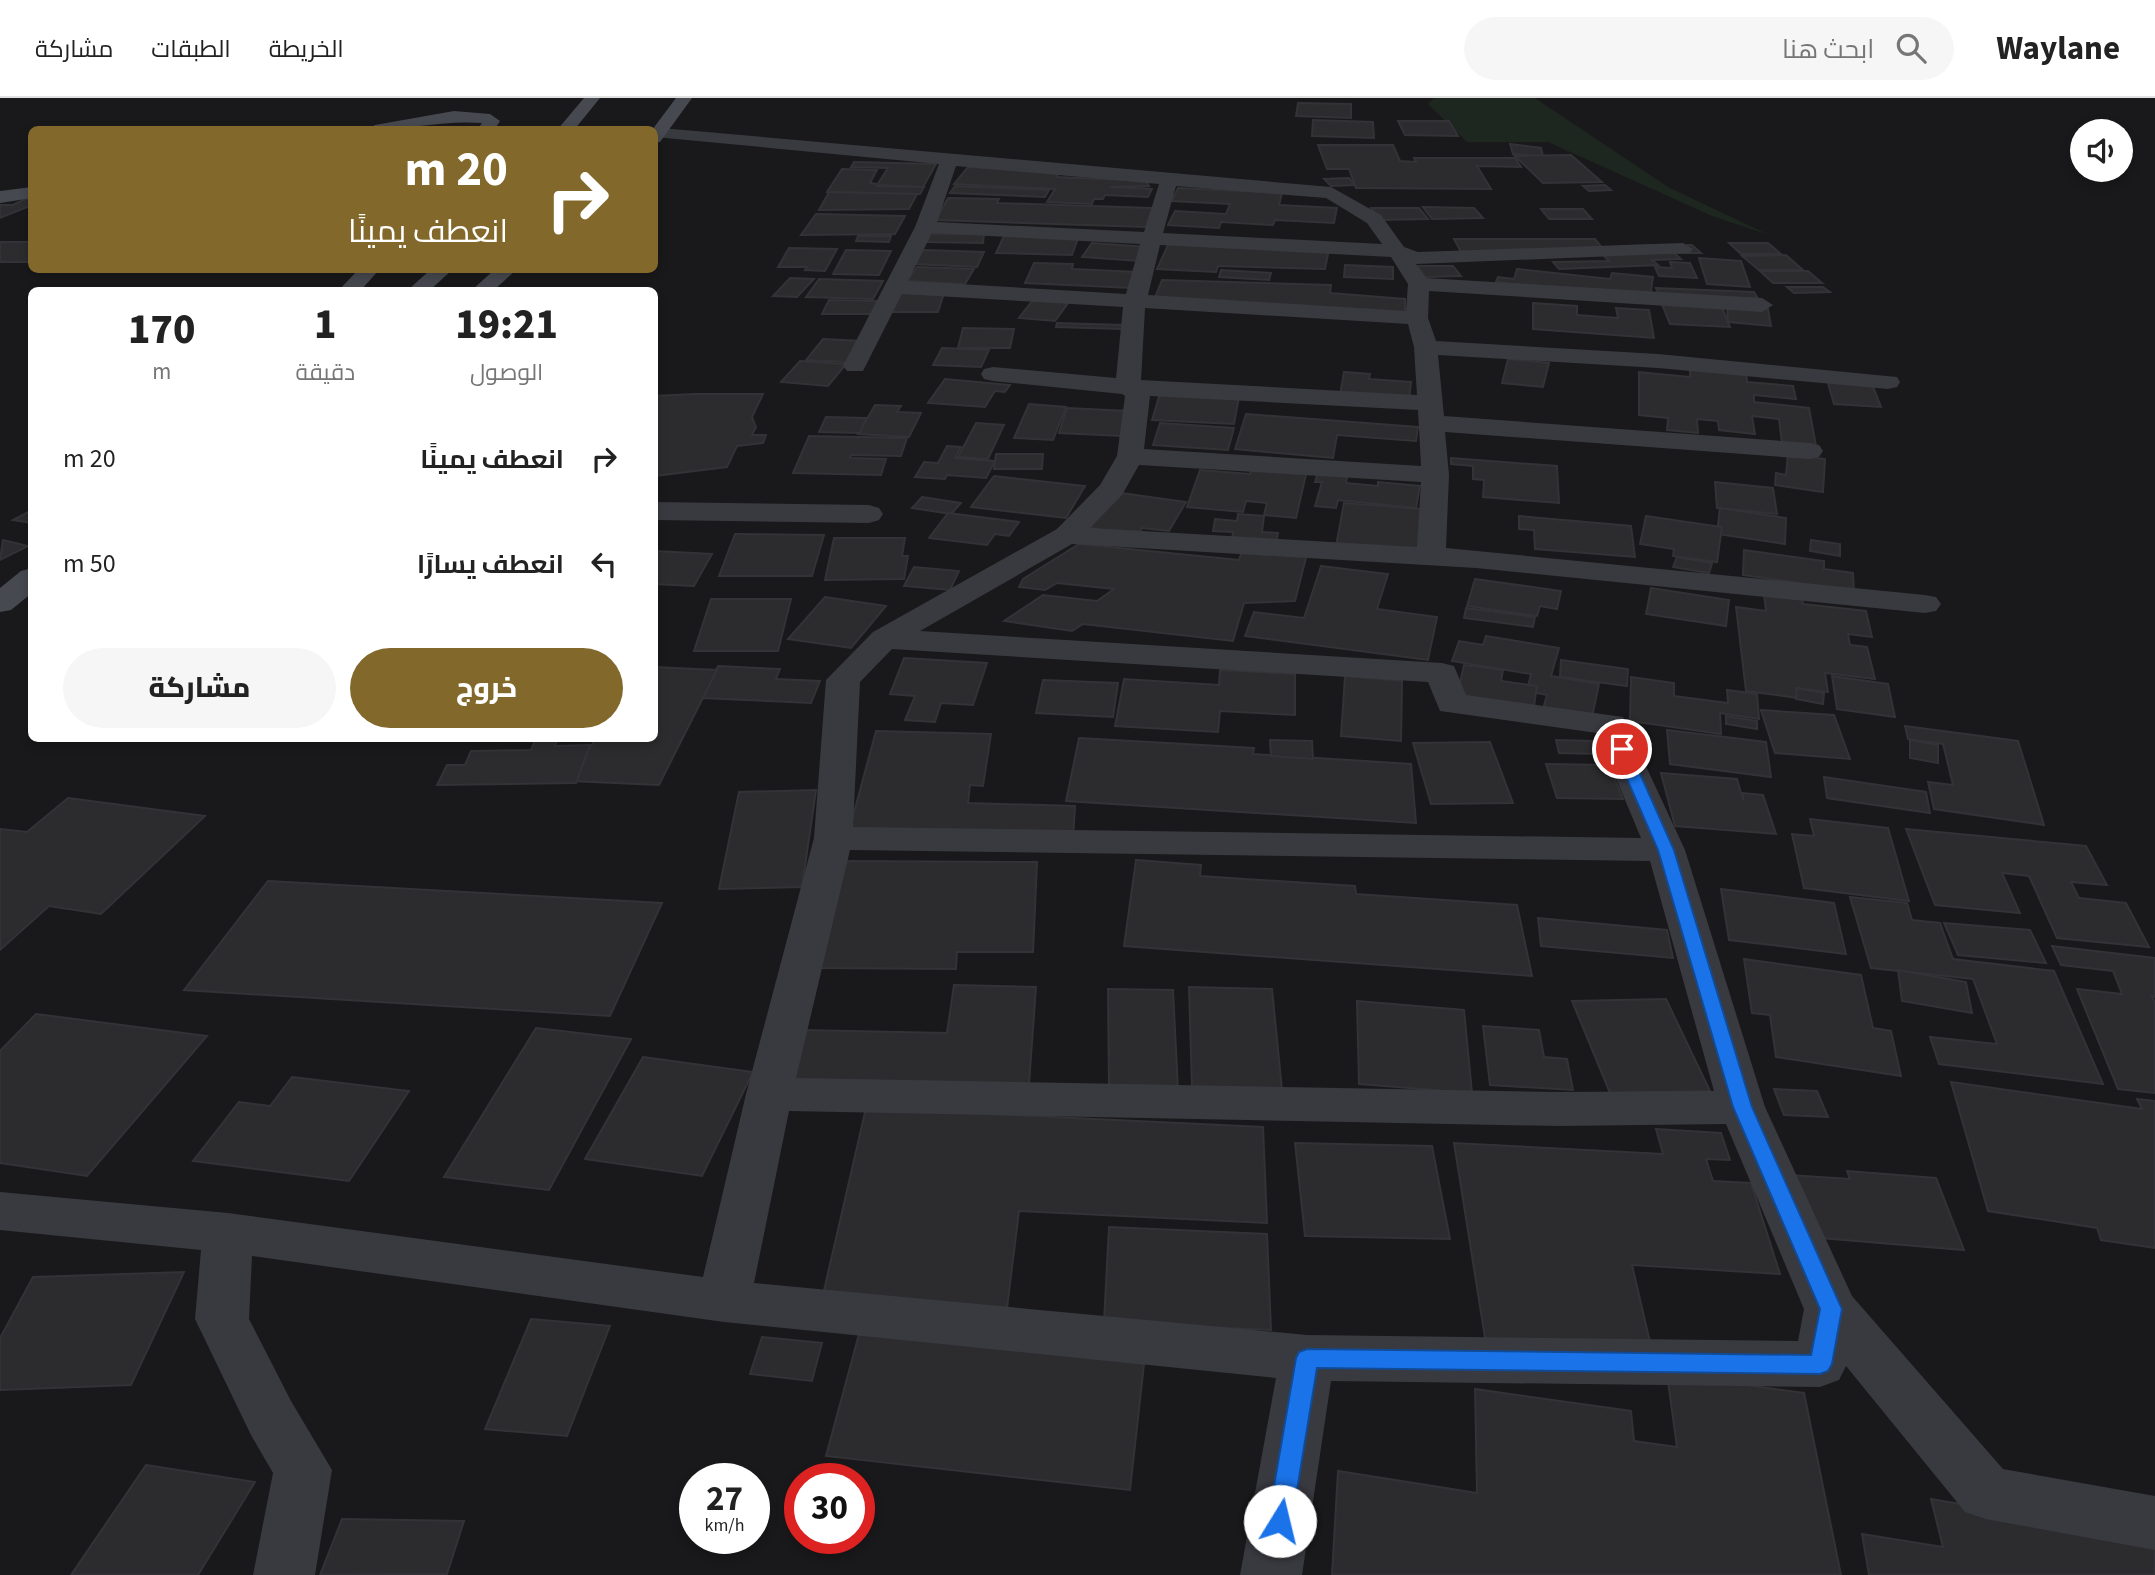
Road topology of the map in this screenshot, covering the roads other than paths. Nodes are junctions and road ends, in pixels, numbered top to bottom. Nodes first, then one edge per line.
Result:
1 (592, 98) edge
2 (684, 98) edge
3 (401, 126) edge
4 (488, 126) edge
5 (568, 126) edge
6 (658, 135) edge
7 (948, 160) junction
8 (1169, 180) junction
9 (28, 193) edge
10 (0, 197) edge
11 (925, 227) junction
12 (1154, 237) junction
13 (1683, 249) dead end
14 (1397, 251) junction
15 (366, 273) edge
16 (438, 273) edge
17 (502, 273) edge
18 (1419, 284) junction
19 (352, 287) edge
20 (422, 287) edge
21 (486, 287) edge
22 (896, 287) junction
23 (1136, 303) junction
24 (1762, 305) dead end
25 (1417, 318) junction
26 (1426, 347) junction
27 (855, 366) dead end
28 (993, 374) dead end
29 (1888, 382) dead end
30 (1129, 387) junction
31 (1431, 413) junction
32 (1810, 452) dead end
33 (1130, 456) junction
34 (1435, 475) junction
35 (658, 511) edge
36 (869, 514) dead end
37 (1067, 535) junction
38 (1431, 558) junction
39 (28, 581) edge
40 (0, 603) edge
41 (1924, 604) dead end
42 (884, 639) junction
43 (833, 838) junction
44 (1666, 850) junction
45 (769, 1094) junction
46 (1742, 1107) junction
47 (0, 1211) edge
48 (228, 1233) junction
49 (724, 1301) junction
50 (1831, 1309) junction
51 (1307, 1358) junction
52 (2155, 1523) edge
53 (284, 1575) edge
54 (1271, 1575) edge

1 - 5 main road
2 - 6 main road
3 - 4 main road
6 - 7 street
7 - 8 street
7 - 11 street
8 - 12 street
8 - 14 street
9 - 10 main road
11 - 12 street
11 - 22 street
12 - 14 street
12 - 23 street
13 - 14 street
14 - 18 street
15 - 19 main road
16 - 20 main road
17 - 21 main road
18 - 24 street
18 - 25 street
22 - 23 street
22 - 27 street
23 - 25 street
23 - 30 street
25 - 26 street
26 - 29 street
26 - 31 street
28 - 30 street
30 - 31 street
30 - 33 street
31 - 32 street
31 - 34 street
33 - 34 street
33 - 37 street
34 - 38 street
35 - 36 street
37 - 38 street
37 - 42 street
38 - 41 street
39 - 40 main road
42 - 43 street
42 - 44 street
43 - 44 street
43 - 45 street
44 - 46 street
45 - 46 street
45 - 49 street
46 - 50 street
47 - 48 street
48 - 49 street
48 - 53 street
49 - 51 street
50 - 51 street
50 - 52 street
51 - 54 street

